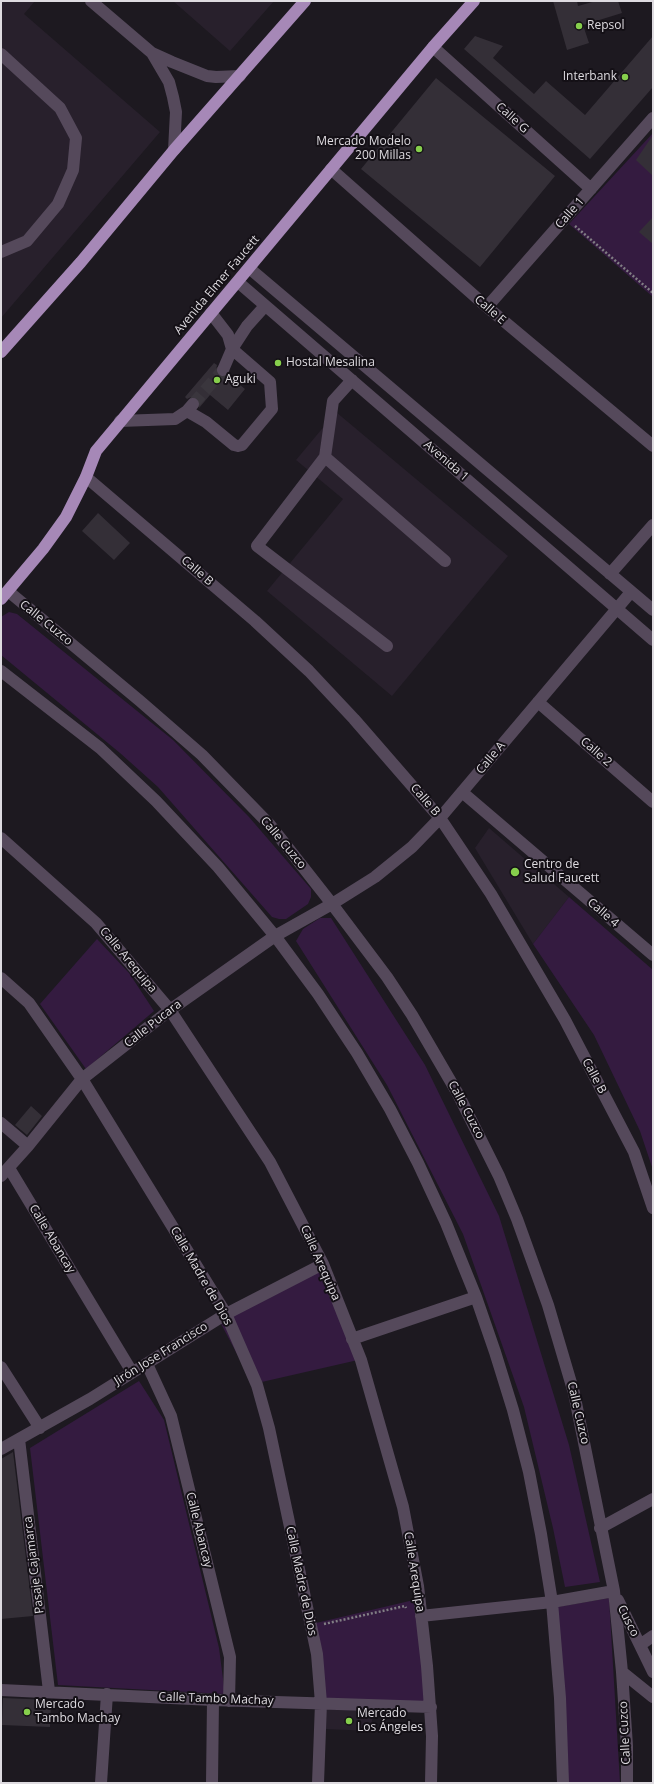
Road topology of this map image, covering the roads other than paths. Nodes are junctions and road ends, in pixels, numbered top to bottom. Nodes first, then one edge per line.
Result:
1 (91, 1) edge
2 (305, 1) edge
3 (474, 1) edge
4 (433, 47) junction
5 (152, 53) junction
6 (1, 54) edge
7 (240, 76) junction
8 (653, 118) edge
9 (174, 150) junction
10 (331, 169) junction
11 (591, 188) junction
12 (1, 252) edge
13 (249, 268) junction
14 (238, 282) junction
15 (265, 306) junction
16 (487, 307) junction
17 (212, 313) junction
18 (232, 349) junction
19 (1, 352) edge
20 (223, 370) tunnel mouth
21 (352, 380) junction
22 (120, 422) junction
23 (653, 446) edge
24 (325, 457) junction
25 (86, 477) junction
26 (653, 525) edge
27 (445, 561) dead end
28 (610, 574) junction
29 (631, 592) junction
30 (4, 595) edge
31 (617, 609) junction
32 (653, 610) edge
33 (653, 640) edge
34 (387, 646) dead end
35 (1, 671) edge
36 (538, 702) junction
37 (462, 792) junction
38 (653, 802) edge
39 (440, 818) junction
40 (1, 838) edge
41 (332, 904) junction
42 (275, 936) junction
43 (653, 955) edge
44 (1, 978) edge
45 (170, 1010) junction
46 (82, 1079) junction
47 (1, 1123) edge
48 (28, 1146) junction
49 (5, 1172) edge
50 (653, 1208) edge
51 (323, 1264) junction
52 (476, 1297) junction
53 (226, 1314) junction
54 (352, 1339) junction
55 (147, 1364) junction
56 (1, 1367) edge
57 (132, 1372) junction
58 (40, 1428) junction
59 (19, 1439) junction
60 (1, 1449) edge
61 (653, 1499) edge
62 (600, 1528) junction
63 (614, 1591) junction
64 (552, 1602) junction
65 (421, 1616) junction
66 (653, 1636) edge
67 (640, 1645) junction
68 (622, 1672) junction
69 (653, 1672) edge
70 (1, 1690) edge
71 (49, 1691) junction
72 (107, 1694) junction
73 (653, 1697) edge
74 (213, 1700) junction
75 (229, 1701) junction
76 (321, 1703) junction
77 (431, 1707) junction
78 (101, 1783) edge
79 (212, 1783) edge
80 (318, 1783) edge
81 (431, 1783) edge
82 (563, 1783) edge
83 (627, 1783) edge

1 - 5 street
2 - 7 highway
3 - 4 highway, Avenida Elmer Faucett
4 - 10 highway, Avenida Elmer Faucett
4 - 11 street, Calle G
5 - 7 street
5 - 9 street
6 - 12 street
7 - 9 highway
8 - 11 street, Calle 1
9 - 19 highway
10 - 13 highway, Avenida Elmer Faucett
10 - 16 street, Calle E
11 - 16 street, Calle 1
13 - 14 highway, Avenida Elmer Faucett
13 - 28 street, Avenida 1
14 - 15 street, Avenida 1
14 - 17 highway, Avenida Elmer Faucett
15 - 18 street
15 - 21 street, Avenida 1
16 - 23 street, Calle E
17 - 18 street
17 - 22 highway, Avenida Elmer Faucett
18 - 20 street
18 - 22 street
21 - 24 street
21 - 31 street, Avenida 1
22 - 25 highway, Avenida Elmer Faucett
24 - 27 street
24 - 34 street
25 - 30 highway, Avenida Elmer Faucett
25 - 39 street, Calle B
26 - 28 street
28 - 29 street, Avenida 1
29 - 31 street, Calle A
29 - 32 street, Avenida 1
30 - 41 street, Calle Cuzco
31 - 33 street, Avenida 1
31 - 36 street, Calle A
35 - 42 street
36 - 37 street, Calle A
36 - 38 street, Calle 2
37 - 39 street, Calle A
37 - 43 street, Calle 4
39 - 41 street, Calle A
39 - 50 street, Calle B
40 - 45 street, Calle Arequipa
41 - 42 street, Calle Pucara
41 - 62 street, Calle Cuzco
42 - 45 street, Calle Pucara
42 - 52 street
44 - 46 street, Calle Madre de Dios
45 - 46 street, Calle Pucara
45 - 51 street, Calle Arequipa
46 - 48 street, Calle Pucara
46 - 53 street, Calle Madre de Dios
47 - 48 street
48 - 49 street, Calle Pucara
49 - 57 street, Calle Abancay
51 - 53 street, Jirón Jose Francisco
51 - 54 street, Calle Arequipa
52 - 54 street
52 - 64 street
53 - 55 street, Jirón Jose Francisco
53 - 76 street, Calle Madre de Dios
54 - 65 street, Calle Arequipa
55 - 57 street, Jirón Jose Francisco
55 - 75 street, Calle Abancay
56 - 58 street
57 - 58 street, Jirón Jose Francisco
58 - 59 street, Jirón Jose Francisco
59 - 60 street, Jirón Jose Francisco
59 - 71 street, Pasaje Cajamarca
61 - 62 street
62 - 63 street, Calle Cuzco
63 - 64 street
63 - 67 street, Cusco
63 - 68 street, Calle Cuzco
64 - 65 street
64 - 82 street
65 - 77 street, Calle Arequipa
66 - 67 street
67 - 69 street, Cusco
68 - 73 street
68 - 83 street, Calle Cuzco
70 - 71 street, Calle Tambo Machay
71 - 72 street, Calle Tambo Machay
72 - 74 street, Calle Tambo Machay
72 - 78 street
74 - 75 street, Calle Tambo Machay
74 - 79 street
75 - 76 street, Calle Tambo Machay
76 - 77 street, Calle Tambo Machay
76 - 80 street, Calle Madre de Dios
77 - 81 street, Calle Arequipa

